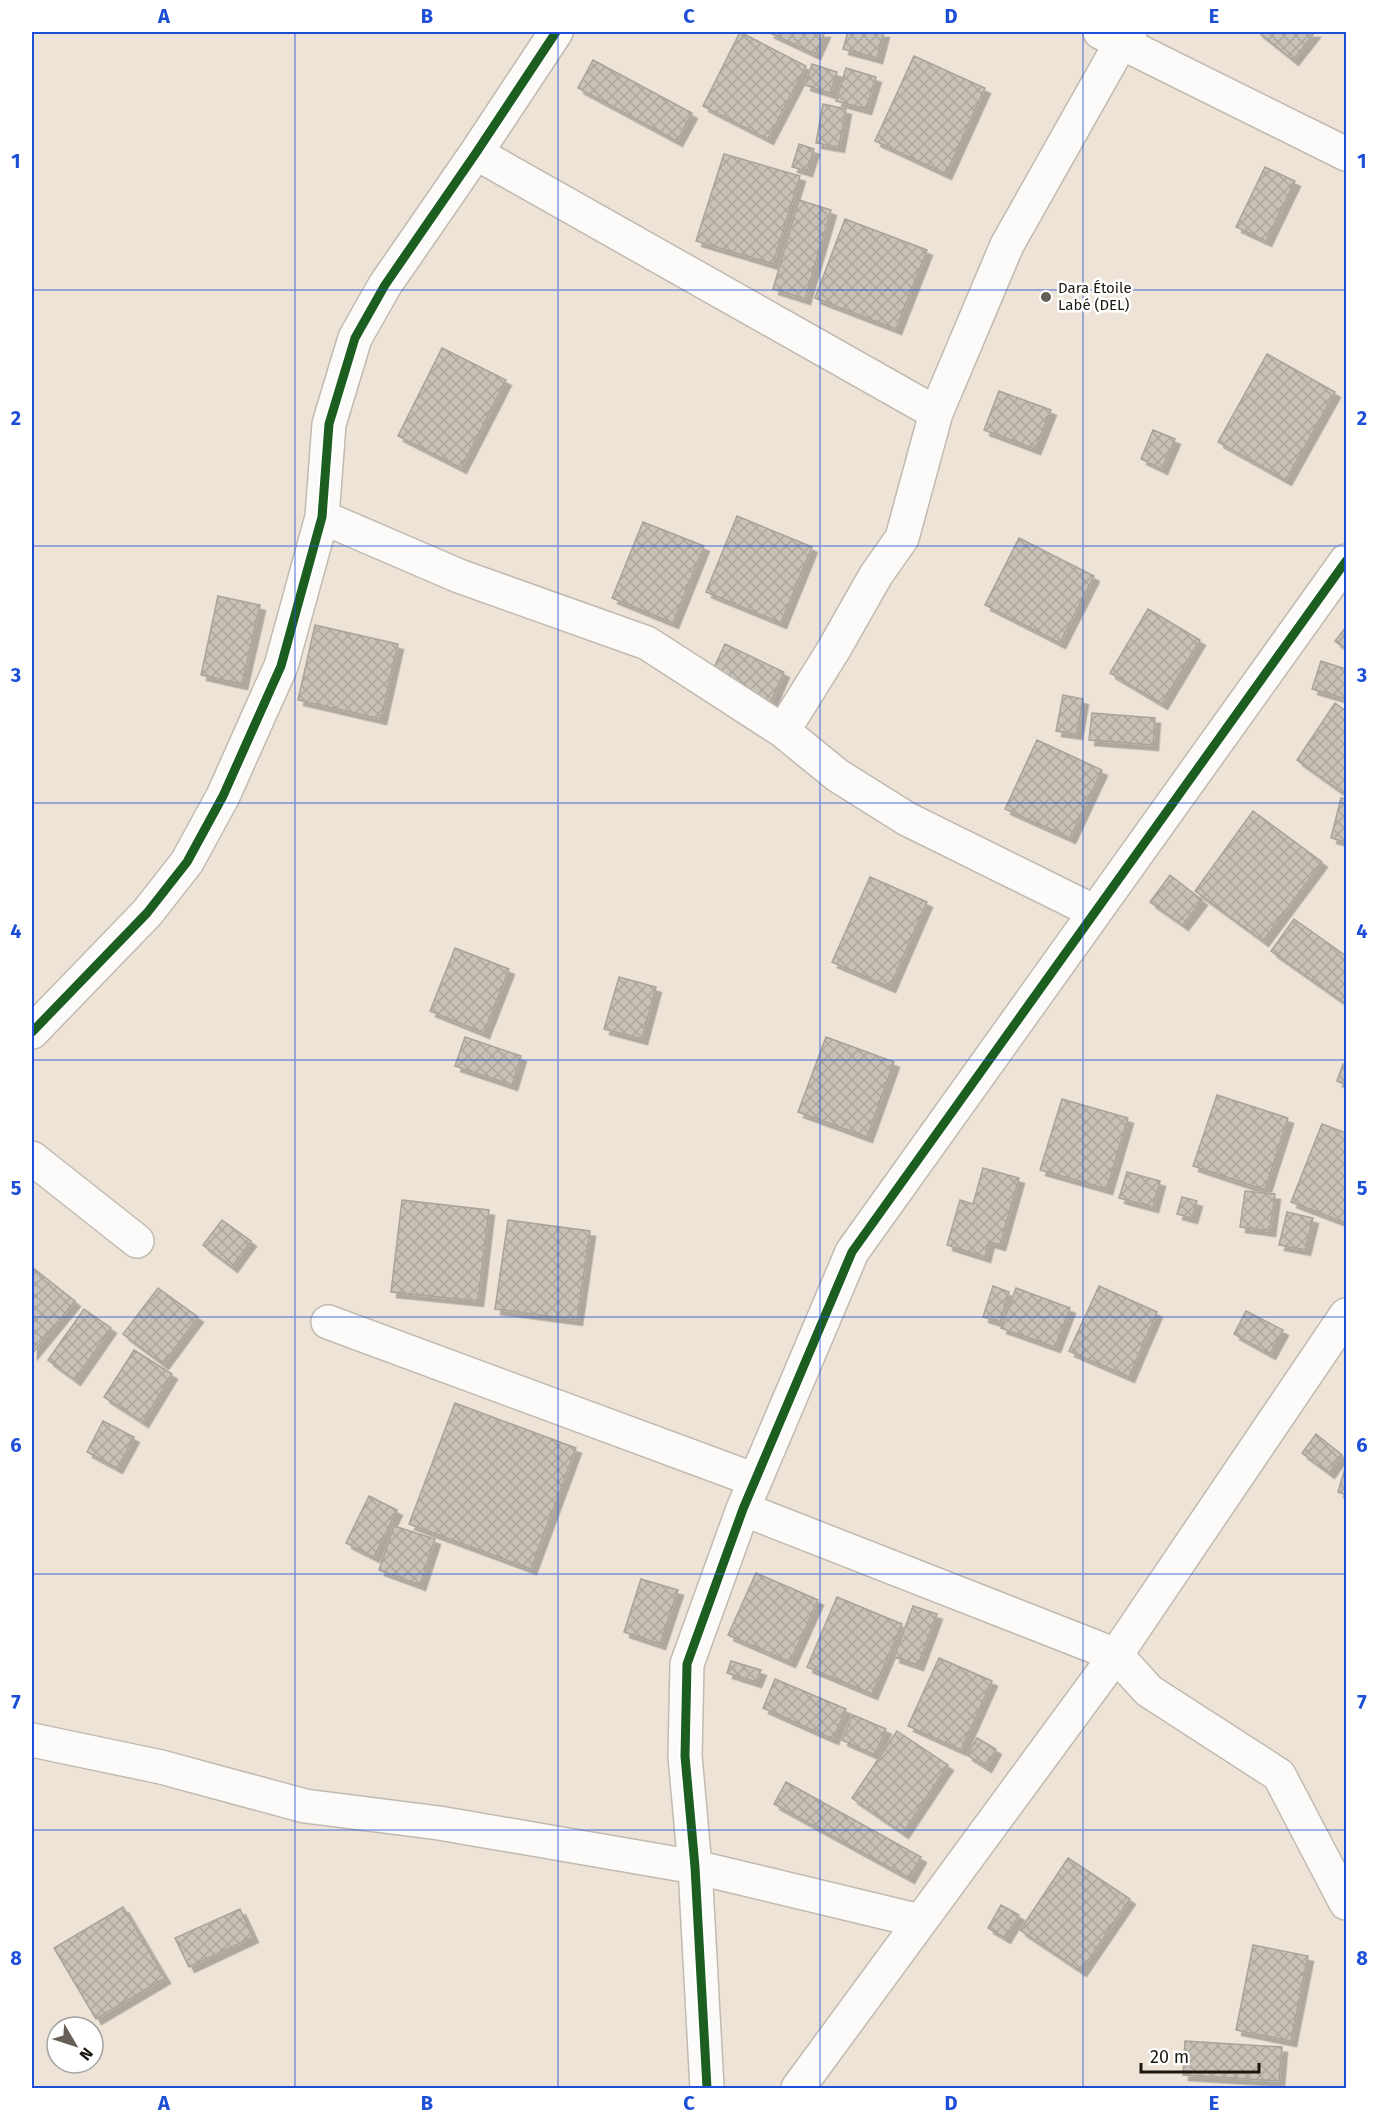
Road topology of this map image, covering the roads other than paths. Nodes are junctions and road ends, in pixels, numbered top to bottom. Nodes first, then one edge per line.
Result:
1 (556, 32) edge
2 (1118, 35) edge
3 (476, 153) junction
4 (1347, 154) edge
5 (936, 413) junction
6 (322, 517) junction
7 (1347, 561) edge
8 (783, 731) junction
9 (1095, 912) junction
10 (32, 1032) edge
11 (32, 1158) edge
12 (137, 1241) dead end
13 (1347, 1315) edge
14 (328, 1322) dead end
15 (755, 1480) junction
16 (743, 1509) junction
17 (1116, 1654) junction
18 (32, 1740) edge
19 (695, 1867) junction
20 (1347, 1903) edge
21 (920, 1922) junction
22 (707, 2088) edge
23 (798, 2088) edge

1 - 3 street
2 - 4 street
2 - 5 street
3 - 5 street
3 - 6 street
5 - 8 street
6 - 8 street
6 - 10 street
7 - 9 street
8 - 9 street
9 - 15 street
11 - 12 street
13 - 17 street
14 - 15 street
15 - 16 street
16 - 17 street
16 - 19 street
17 - 20 street
17 - 21 street
18 - 19 street
19 - 21 street
19 - 22 street
21 - 23 street

